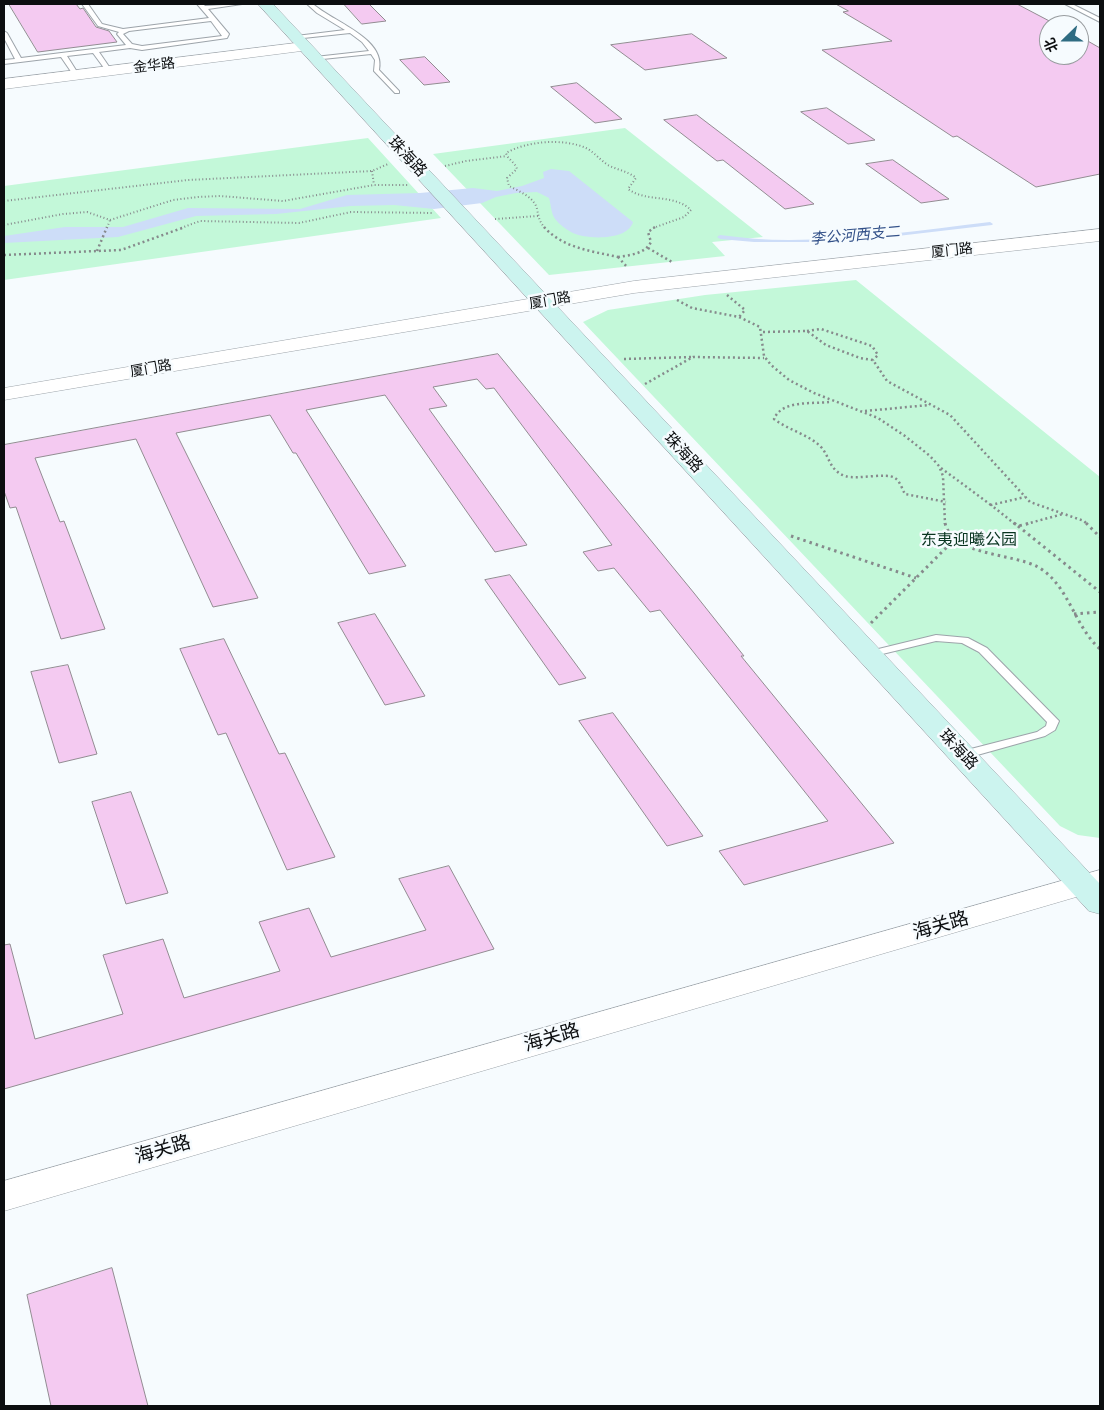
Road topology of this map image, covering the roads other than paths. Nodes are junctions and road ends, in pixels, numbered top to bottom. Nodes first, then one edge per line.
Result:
1 (85, 4) edge
2 (239, 4) edge
3 (265, 4) edge
4 (310, 4) edge
5 (1068, 4) edge
6 (202, 6) edge
7 (1100, 11) edge
8 (1086, 13) junction
9 (213, 19) junction
10 (1100, 20) edge
11 (122, 31) junction
12 (353, 31) junction
13 (4, 33) edge
14 (300, 43) junction
15 (130, 46) junction
16 (95, 51) junction
17 (374, 52) junction
18 (63, 55) junction
19 (316, 59) junction
20 (19, 60) junction
21 (4, 62) edge
22 (109, 71) junction
23 (76, 75) junction
24 (4, 84) edge
25 (397, 92) dead end
26 (1100, 234) edge
27 (544, 302) junction
28 (4, 394) edge
29 (870, 654) junction
30 (963, 755) junction
31 (1095, 889) edge
32 (4, 1196) edge

1 - 11 lane
2 - 6 lane
3 - 14 main road, 珠海路
4 - 12 lane
5 - 8 lane
6 - 9 lane
7 - 8 lane
8 - 10 lane
9 - 11 lane
9 - 15 lane
11 - 15 lane
12 - 14 lane
12 - 17 lane
13 - 20 lane
14 - 19 main road, 珠海路
14 - 22 street, 金华路
15 - 16 lane
16 - 18 lane
16 - 22 lane
17 - 19 lane
17 - 25 lane
18 - 20 lane
18 - 23 lane
19 - 27 main road, 珠海路
20 - 21 lane
22 - 23 street, 金华路
23 - 24 street, 金华路
26 - 27 street, 厦门路
27 - 28 street, 厦门路
27 - 29 main road, 珠海路
29 - 30 main road, 珠海路
29 - 30 lane
30 - 31 main road, 珠海路
31 - 32 street, 海关路

